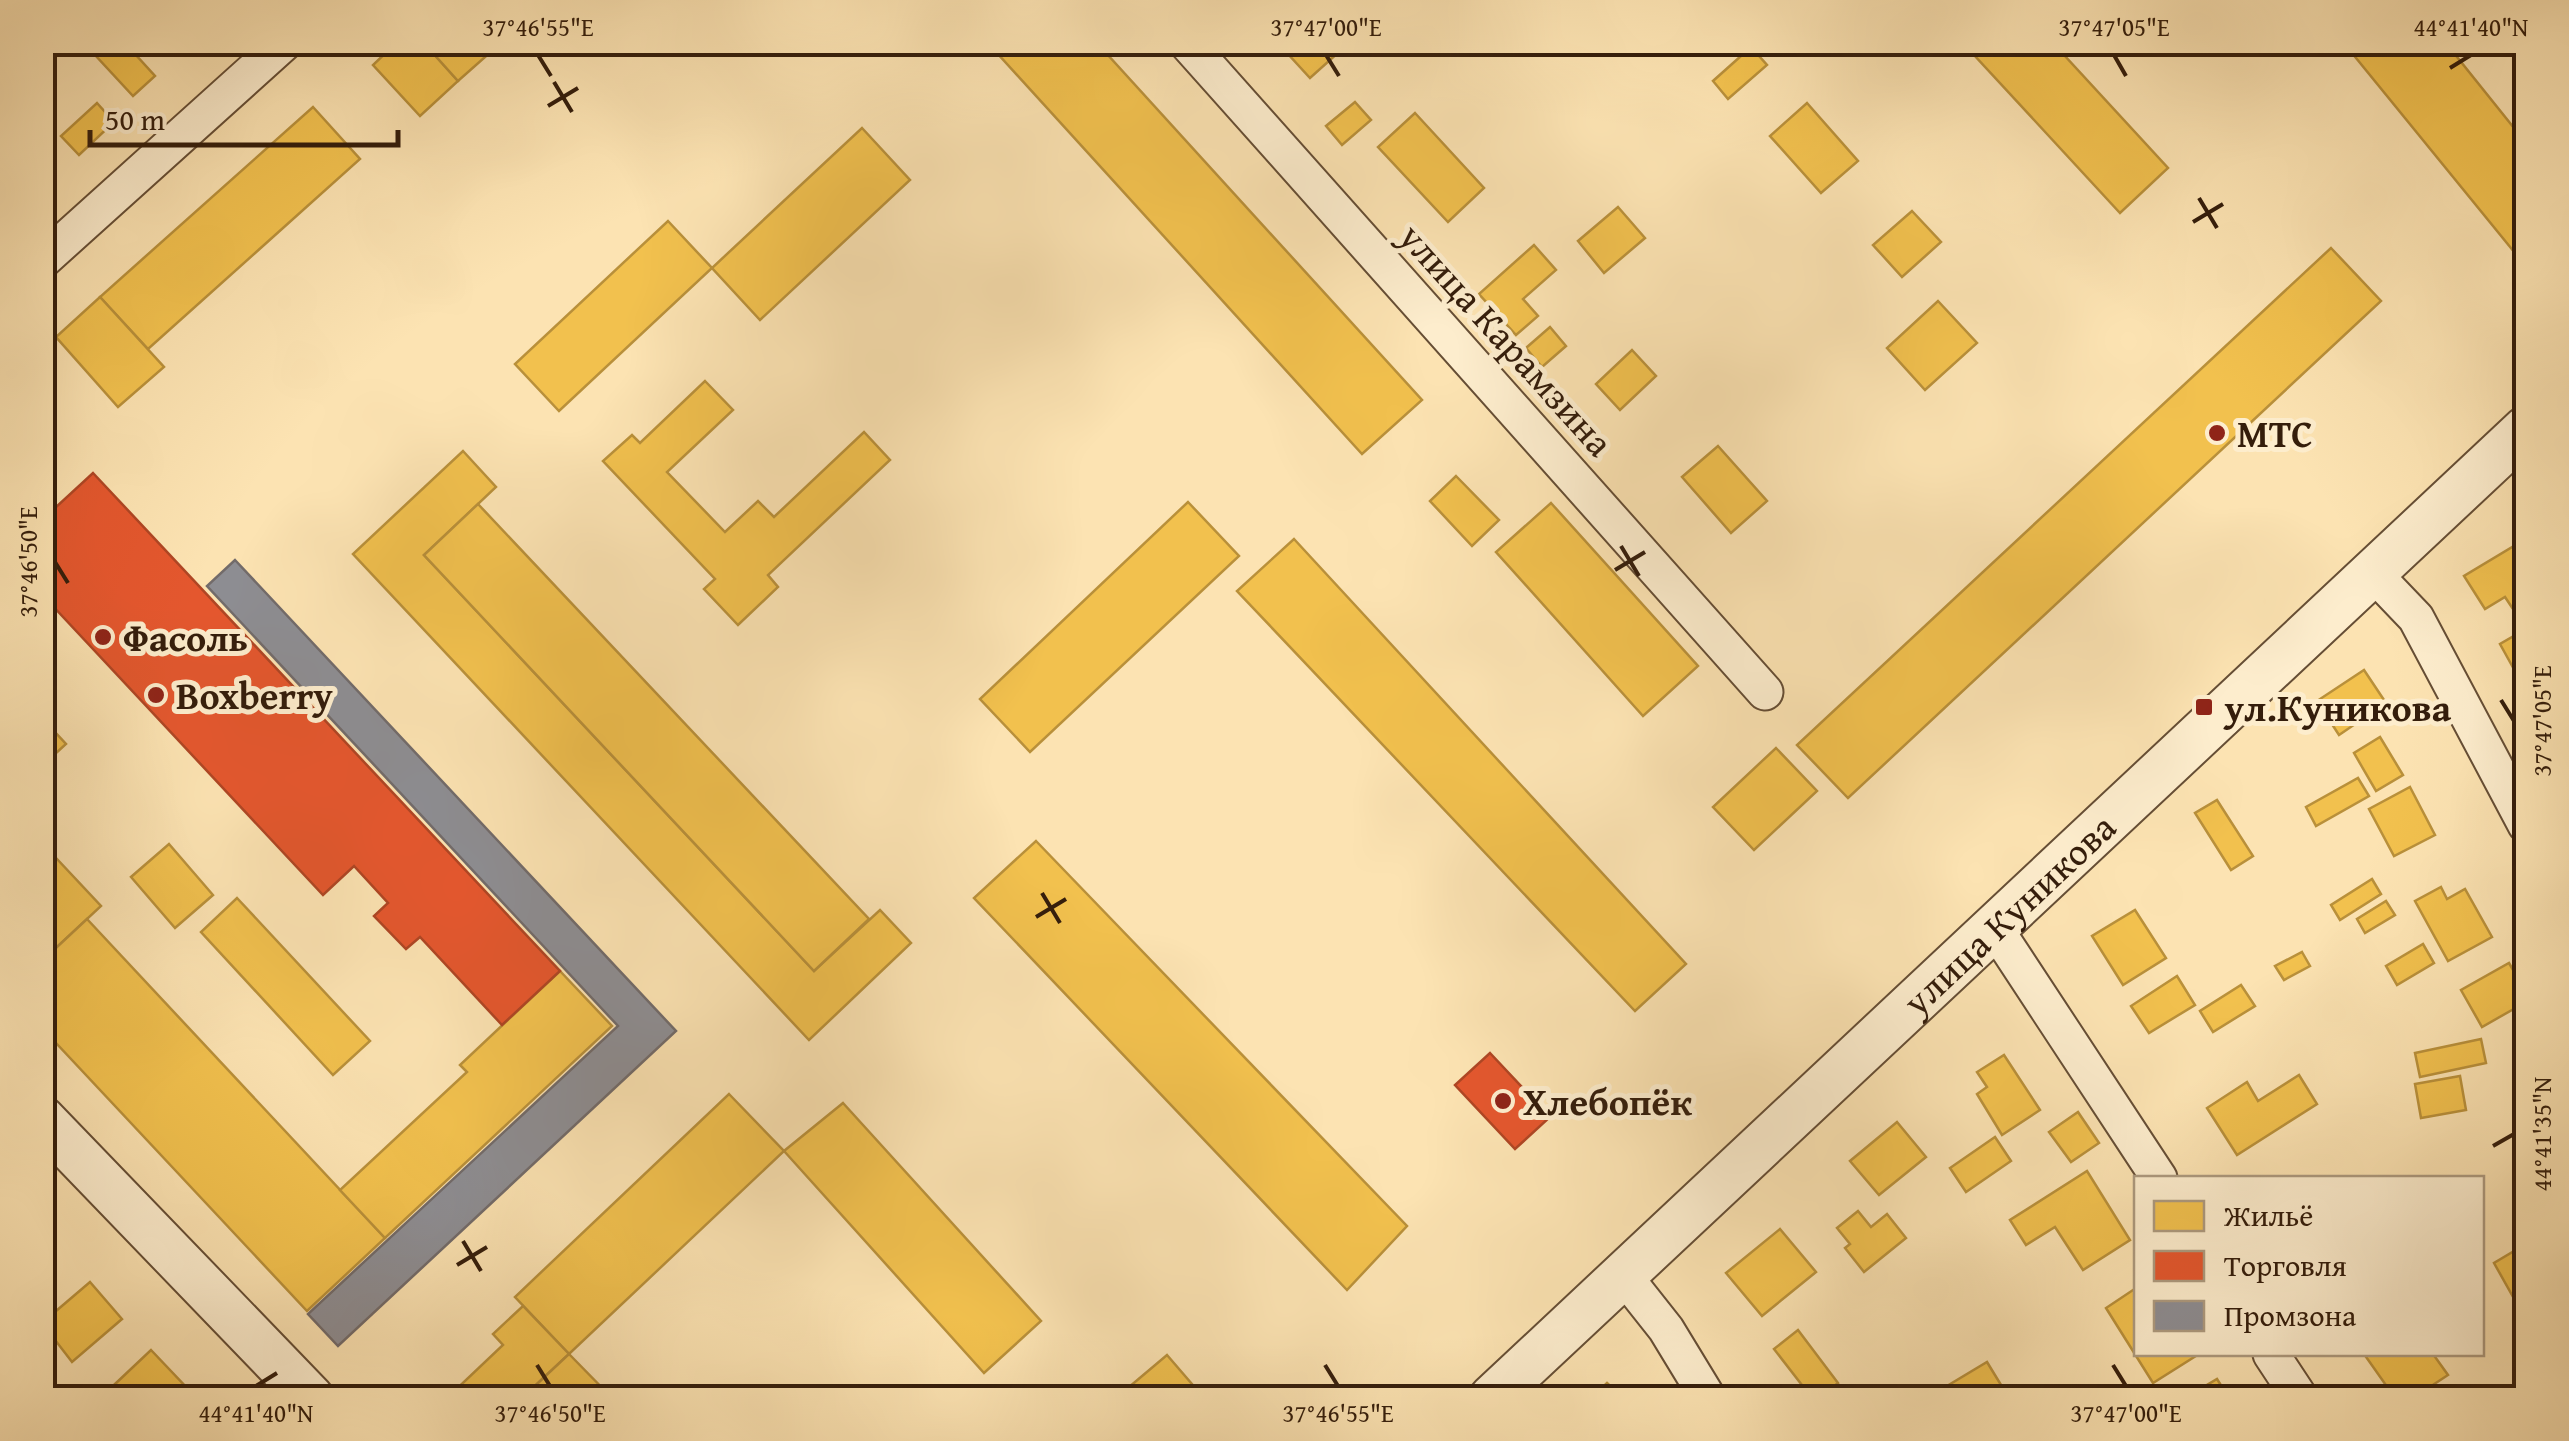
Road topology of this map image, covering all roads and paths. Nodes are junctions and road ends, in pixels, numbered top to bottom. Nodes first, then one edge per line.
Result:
1 (285, 42) edge
2 (1186, 42) edge
3 (42, 261) edge
4 (2526, 429) edge
5 (2372, 572) junction
6 (1765, 692) dead end
7 (2526, 824) edge
8 (1996, 930) junction
9 (42, 1119) edge
10 (2158, 1176) edge
11 (1624, 1276) junction
12 (2272, 1356) edge
13 (311, 1398) edge
14 (1492, 1398) edge
15 (1708, 1398) edge
16 (2300, 1398) edge

1 - 3 street
2 - 6 street, улица Карамзина
4 - 5 street, улица Куникова
5 - 7 street
5 - 8 street, улица Куникова
8 - 10 street
8 - 11 street, улица Куникова
9 - 13 street
11 - 14 street, улица Куникова
11 - 15 street
12 - 16 street

